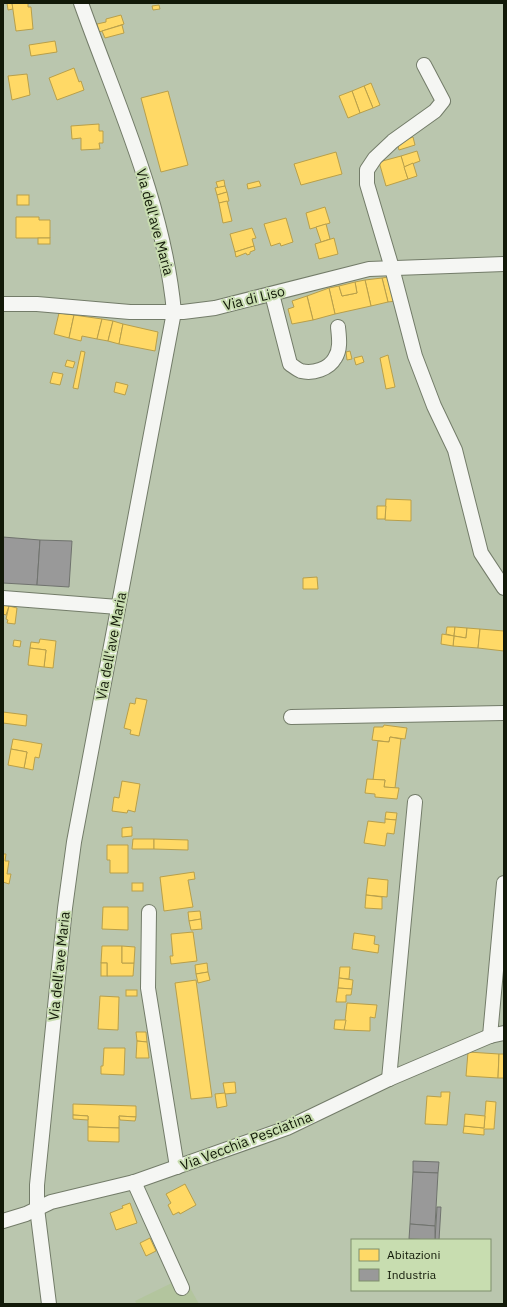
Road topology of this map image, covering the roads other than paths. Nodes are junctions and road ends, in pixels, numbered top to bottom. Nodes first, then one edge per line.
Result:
1 (81, 3) edge
2 (424, 65) dead end
3 (504, 264) edge
4 (392, 268) junction
5 (272, 294) junction
6 (3, 304) edge
7 (174, 312) junction
8 (338, 327) dead end
9 (504, 588) edge
10 (3, 598) edge
11 (118, 607) junction
12 (504, 713) edge
13 (291, 717) dead end
14 (415, 802) dead end
15 (504, 883) edge
16 (149, 912) dead end
17 (504, 1032) edge
18 (490, 1036) junction
19 (389, 1079) junction
20 (177, 1167) junction
21 (134, 1182) junction
22 (37, 1208) junction
23 (3, 1221) edge
24 (182, 1288) dead end
25 (49, 1304) edge

1 - 7 street, Via dell'ave Maria
2 - 4 street
3 - 4 street, Via di Liso
4 - 5 street, Via di Liso
4 - 9 street
5 - 7 street, Via di Liso
5 - 8 street
6 - 7 street, Via di Liso
7 - 11 street, Via dell'ave Maria
10 - 11 street
11 - 22 street, Via dell'ave Maria
12 - 13 street
14 - 19 street
15 - 18 street
16 - 20 street
17 - 18 street, Via Vecchia Pesciatina
18 - 19 street, Via Vecchia Pesciatina
19 - 20 street, Via Vecchia Pesciatina
20 - 21 street, Via Vecchia Pesciatina
21 - 22 street, Via Vecchia Pesciatina
21 - 24 street
22 - 23 street, Via Vecchia Pesciatina
22 - 25 street, Via dell'ave Maria

